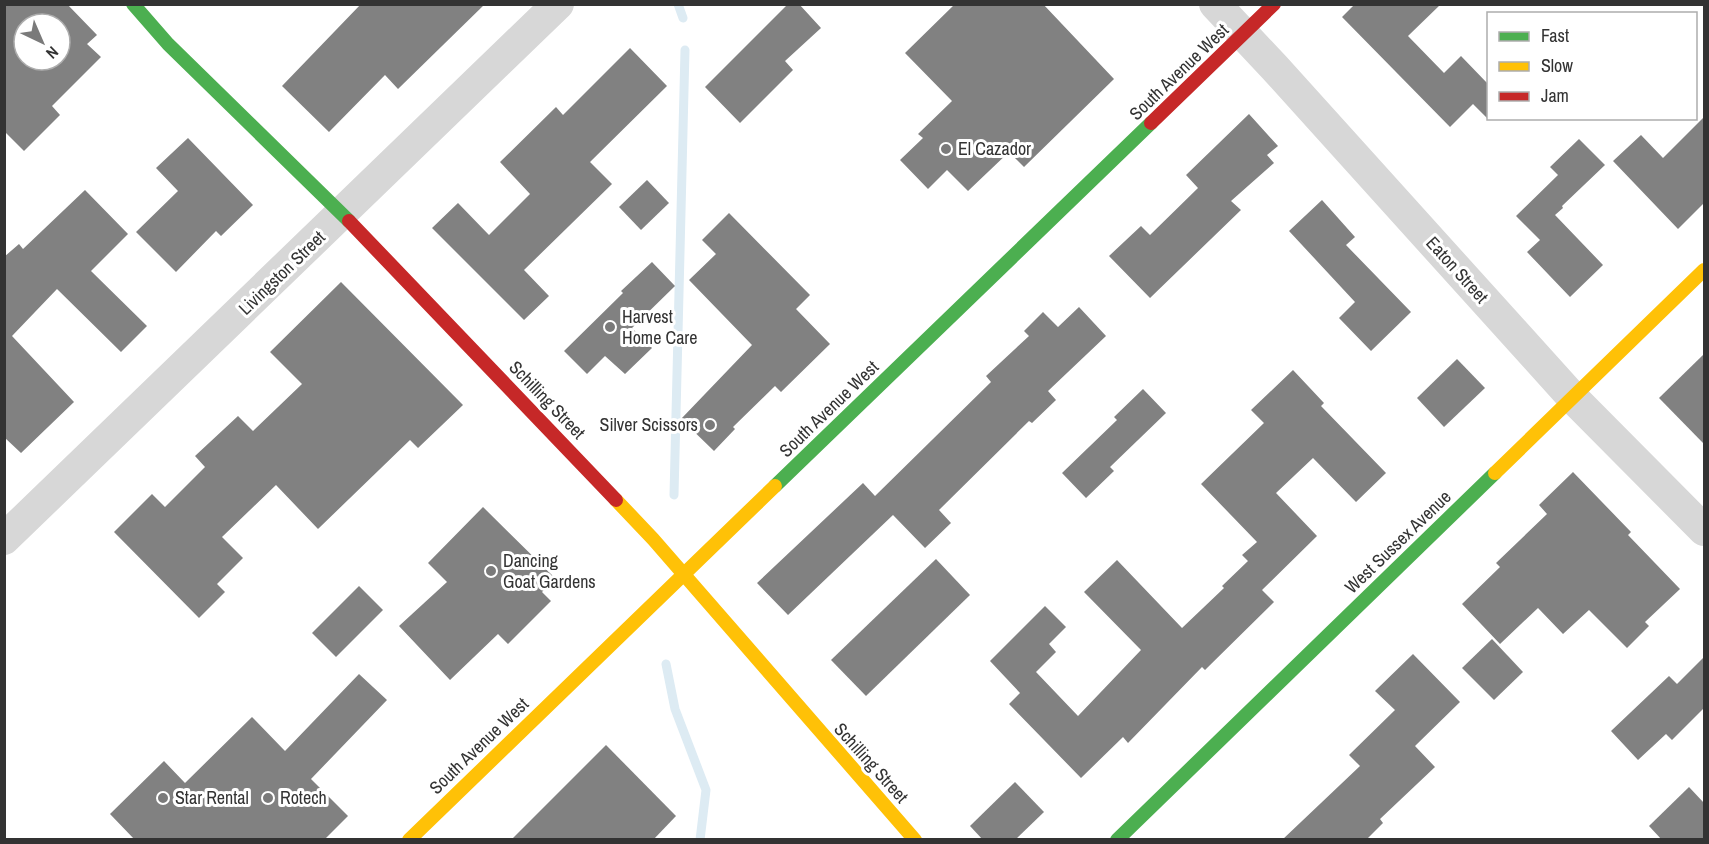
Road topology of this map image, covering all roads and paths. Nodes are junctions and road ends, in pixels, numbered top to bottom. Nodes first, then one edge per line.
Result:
1 (133, 4) edge
2 (558, 4) edge
3 (1215, 4) edge
4 (1274, 4) edge
5 (1243, 35) junction
6 (343, 214) junction
7 (1704, 270) edge
8 (1573, 398) junction
9 (1704, 530) edge
10 (4, 539) edge
11 (684, 574) junction
12 (409, 840) edge
13 (915, 840) edge
14 (1117, 840) edge

1 - 6 street, Schilling Street
2 - 6 street, Livingston Street
3 - 5 street, Eaton Street
4 - 5 street, South Avenue West
5 - 8 street, Eaton Street
5 - 11 street, South Avenue West
6 - 10 street, Livingston Street
6 - 11 street, Schilling Street
7 - 8 street, West Sussex Avenue
8 - 9 street, Eaton Street
8 - 14 street, West Sussex Avenue
11 - 12 street, South Avenue West
11 - 13 street, Schilling Street

